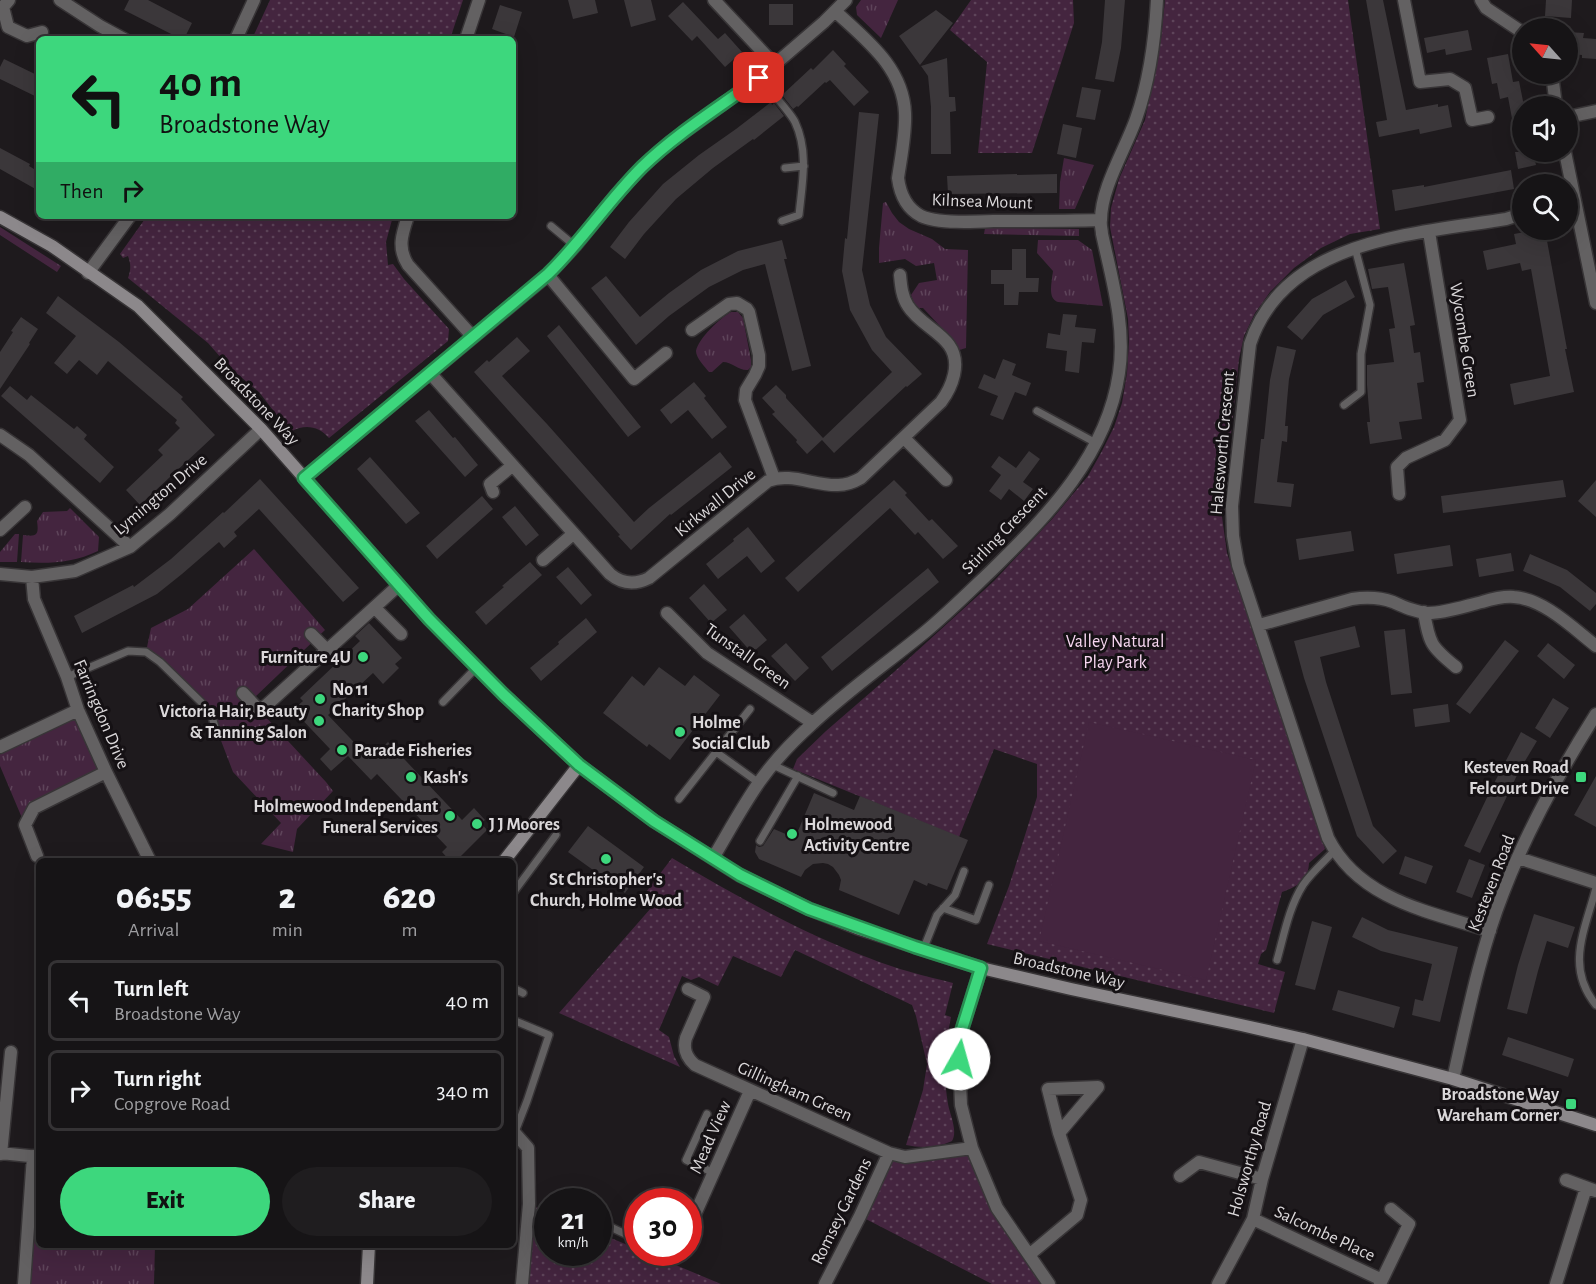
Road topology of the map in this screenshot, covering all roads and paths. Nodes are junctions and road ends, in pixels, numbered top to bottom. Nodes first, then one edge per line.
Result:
1 (9, 0) edge
2 (60, 0) edge
3 (254, 0) edge
4 (479, 0) edge
5 (714, 0) edge
6 (846, 0) edge
7 (1156, 0) edge
8 (1404, 0) edge
9 (1481, 0) edge
10 (835, 11) junction
11 (1512, 25) edge
12 (42, 32) dead end
13 (118, 36) edge
14 (237, 36) edge
15 (467, 36) edge
16 (775, 65) junction
17 (759, 78) junction
18 (1596, 111) edge
19 (1578, 115) edge
20 (1488, 117) dead end
21 (804, 166) junction
22 (785, 168) dead end
23 (1512, 217) edge
24 (0, 218) edge
25 (1578, 218) edge
26 (128, 219) edge
27 (407, 219) edge
28 (1101, 220) junction
29 (782, 221) dead end
30 (551, 226) dead end
31 (1429, 232) junction
32 (575, 246) junction
33 (1355, 248) junction
34 (1591, 251) edge
35 (88, 273) junction
36 (548, 274) junction
37 (900, 275) dead end
38 (1596, 298) edge
39 (692, 330) dead end
40 (473, 337) junction
41 (666, 353) dead end
42 (430, 373) junction
43 (1344, 405) dead end
44 (1037, 411) dead end
45 (261, 429) junction
46 (0, 435) edge
47 (904, 438) junction
48 (1096, 443) junction
49 (512, 466) junction
50 (304, 478) junction
51 (774, 478) junction
52 (946, 480) dead end
53 (493, 492) dead end
54 (1399, 494) dead end
55 (25, 507) dead end
56 (0, 530) edge
57 (573, 534) junction
58 (130, 547) junction
59 (543, 560) dead end
60 (0, 574) edge
61 (32, 577) junction
62 (399, 585) junction
63 (375, 608) junction
64 (1425, 612) junction
65 (667, 613) dead end
66 (1259, 625) junction
67 (311, 634) dead end
68 (401, 634) dead end
69 (1596, 646) edge
70 (327, 650) junction
71 (1456, 667) dead end
72 (476, 668) junction
73 (67, 677) junction
74 (243, 693) dead end
75 (443, 702) dead end
76 (750, 709) dead end
77 (78, 710) junction
78 (1596, 714) edge
79 (813, 723) junction
80 (216, 730) dead end
81 (0, 747) edge
82 (716, 752) junction
83 (579, 765) junction
84 (772, 765) junction
85 (106, 772) junction
86 (798, 776) junction
87 (759, 783) junction
88 (833, 793) dead end
89 (679, 799) dead end
90 (556, 835) dead end
91 (760, 841) dead end
92 (1335, 850) junction
93 (37, 856) dead end
94 (149, 858) edge
95 (506, 858) edge
96 (713, 858) junction
97 (1518, 858) junction
98 (964, 871) dead end
99 (989, 885) dead end
100 (1596, 885) edge
101 (516, 889) edge
102 (943, 908) junction
103 (1490, 931) junction
104 (923, 950) junction
105 (1277, 960) dead end
106 (981, 968) junction
107 (688, 989) dead end
108 (516, 990) edge
109 (523, 993) dead end
110 (1596, 1005) edge
111 (516, 1021) edge
112 (1303, 1039) junction
113 (11, 1052) dead end
114 (1453, 1079) junction
115 (750, 1090) junction
116 (707, 1114) dead end
117 (1596, 1125) edge
118 (516, 1127) edge
119 (1059, 1133) junction
120 (516, 1134) edge
121 (972, 1148) junction
122 (889, 1153) junction
123 (1, 1154) edge
124 (36, 1156) edge
125 (714, 1173) junction
126 (1180, 1176) dead end
127 (1262, 1179) junction
128 (1566, 1180) dead end
129 (1591, 1189) edge
130 (702, 1199) edge
131 (1391, 1209) dead end
132 (1253, 1219) junction
133 (369, 1248) edge
134 (1029, 1256) junction
135 (1381, 1282) edge
136 (24, 1284) edge
137 (367, 1284) edge
138 (522, 1284) edge
139 (826, 1284) edge
140 (1049, 1284) edge
141 (1218, 1284) edge
142 (1556, 1284) edge

1 - 12 street
2 - 13 street
3 - 14 street
4 - 15 street
5 - 16 street
6 - 10 street
7 - 28 street, Stirling Crescent
8 - 20 street
9 - 11 street
10 - 16 street
10 - 28 street, Kilnsea Mount
16 - 17 street
17 - 21 lane
17 - 32 street
18 - 19 street
21 - 22 lane
21 - 29 lane
23 - 31 street, Halesworth Crescent
24 - 35 street, Broadstone Way
25 - 34 street
26 - 35 street
27 - 40 street
28 - 48 street, Stirling Crescent
30 - 32 lane
31 - 33 street, Halesworth Crescent
31 - 54 street, Wycombe Green
32 - 36 street
33 - 43 lane
33 - 66 street, Halesworth Crescent
34 - 38 street
35 - 45 street, Broadstone Way
36 - 40 street
36 - 41 street
37 - 47 street, Kirkwall Drive
39 - 51 street
40 - 42 street
42 - 49 street, Kirkwall Drive
42 - 50 street
44 - 48 lane
45 - 50 street, Broadstone Way
45 - 58 street, Lymington Drive
46 - 58 street
47 - 51 street, Kirkwall Drive
47 - 52 street
48 - 79 street, Stirling Crescent
49 - 53 street
49 - 57 street, Kirkwall Drive
50 - 62 street, Broadstone Way
51 - 57 street, Kirkwall Drive
55 - 56 street
57 - 59 street
58 - 61 street, Lymington Drive
60 - 61 street, Lymington Drive
61 - 73 street, Farringdon Drive
62 - 63 street
62 - 72 street, Broadstone Way
63 - 68 street
63 - 70 street
64 - 66 street
64 - 69 street
64 - 71 street
65 - 79 street, Tunstall Green
66 - 92 street, Halesworth Crescent
67 - 70 street
70 - 74 street
72 - 75 lane
72 - 83 street, Broadstone Way
73 - 77 street, Farringdon Drive
73 - 80 lane
76 - 82 lane
77 - 81 street
77 - 85 street, Farringdon Drive
78 - 97 street, Kesteven Road
79 - 84 street, Stirling Crescent
82 - 87 lane
82 - 89 lane
83 - 95 street
83 - 96 street, Broadstone Way
84 - 86 lane
84 - 87 street, Stirling Crescent
85 - 93 street
85 - 94 street, Farringdon Drive
86 - 88 lane
86 - 91 lane
87 - 96 street, Stirling Crescent
90 - 101 lane
92 - 103 street, Halesworth Crescent
92 - 105 lane
96 - 104 street, Broadstone Way
97 - 100 street
97 - 103 street, Kesteven Road
98 - 102 lane
99 - 102 lane
100 - 110 lane
102 - 104 lane
103 - 114 street, Kesteven Road
104 - 106 street, Broadstone Way
106 - 112 street, Broadstone Way
106 - 121 street
107 - 115 street, Gillingham Green
108 - 109 lane
111 - 118 lane
112 - 114 street, Broadstone Way
112 - 127 street, Holsworthy Road
113 - 123 street
114 - 117 street, Broadstone Way
115 - 122 street, Gillingham Green
115 - 125 street, Mead View
116 - 125 lane
119 - 119 street
119 - 134 street
120 - 138 street
121 - 122 street, Gillingham Green
121 - 134 street
122 - 139 street, Romsey Gardens
123 - 124 street
124 - 136 street
125 - 130 street, Mead View
126 - 127 street
127 - 132 street, Holsworthy Road
128 - 129 street
129 - 142 street
131 - 135 street, Salcombe Place
132 - 135 street, Salcombe Place
132 - 141 street, Holsworthy Road
133 - 137 street
134 - 140 street

